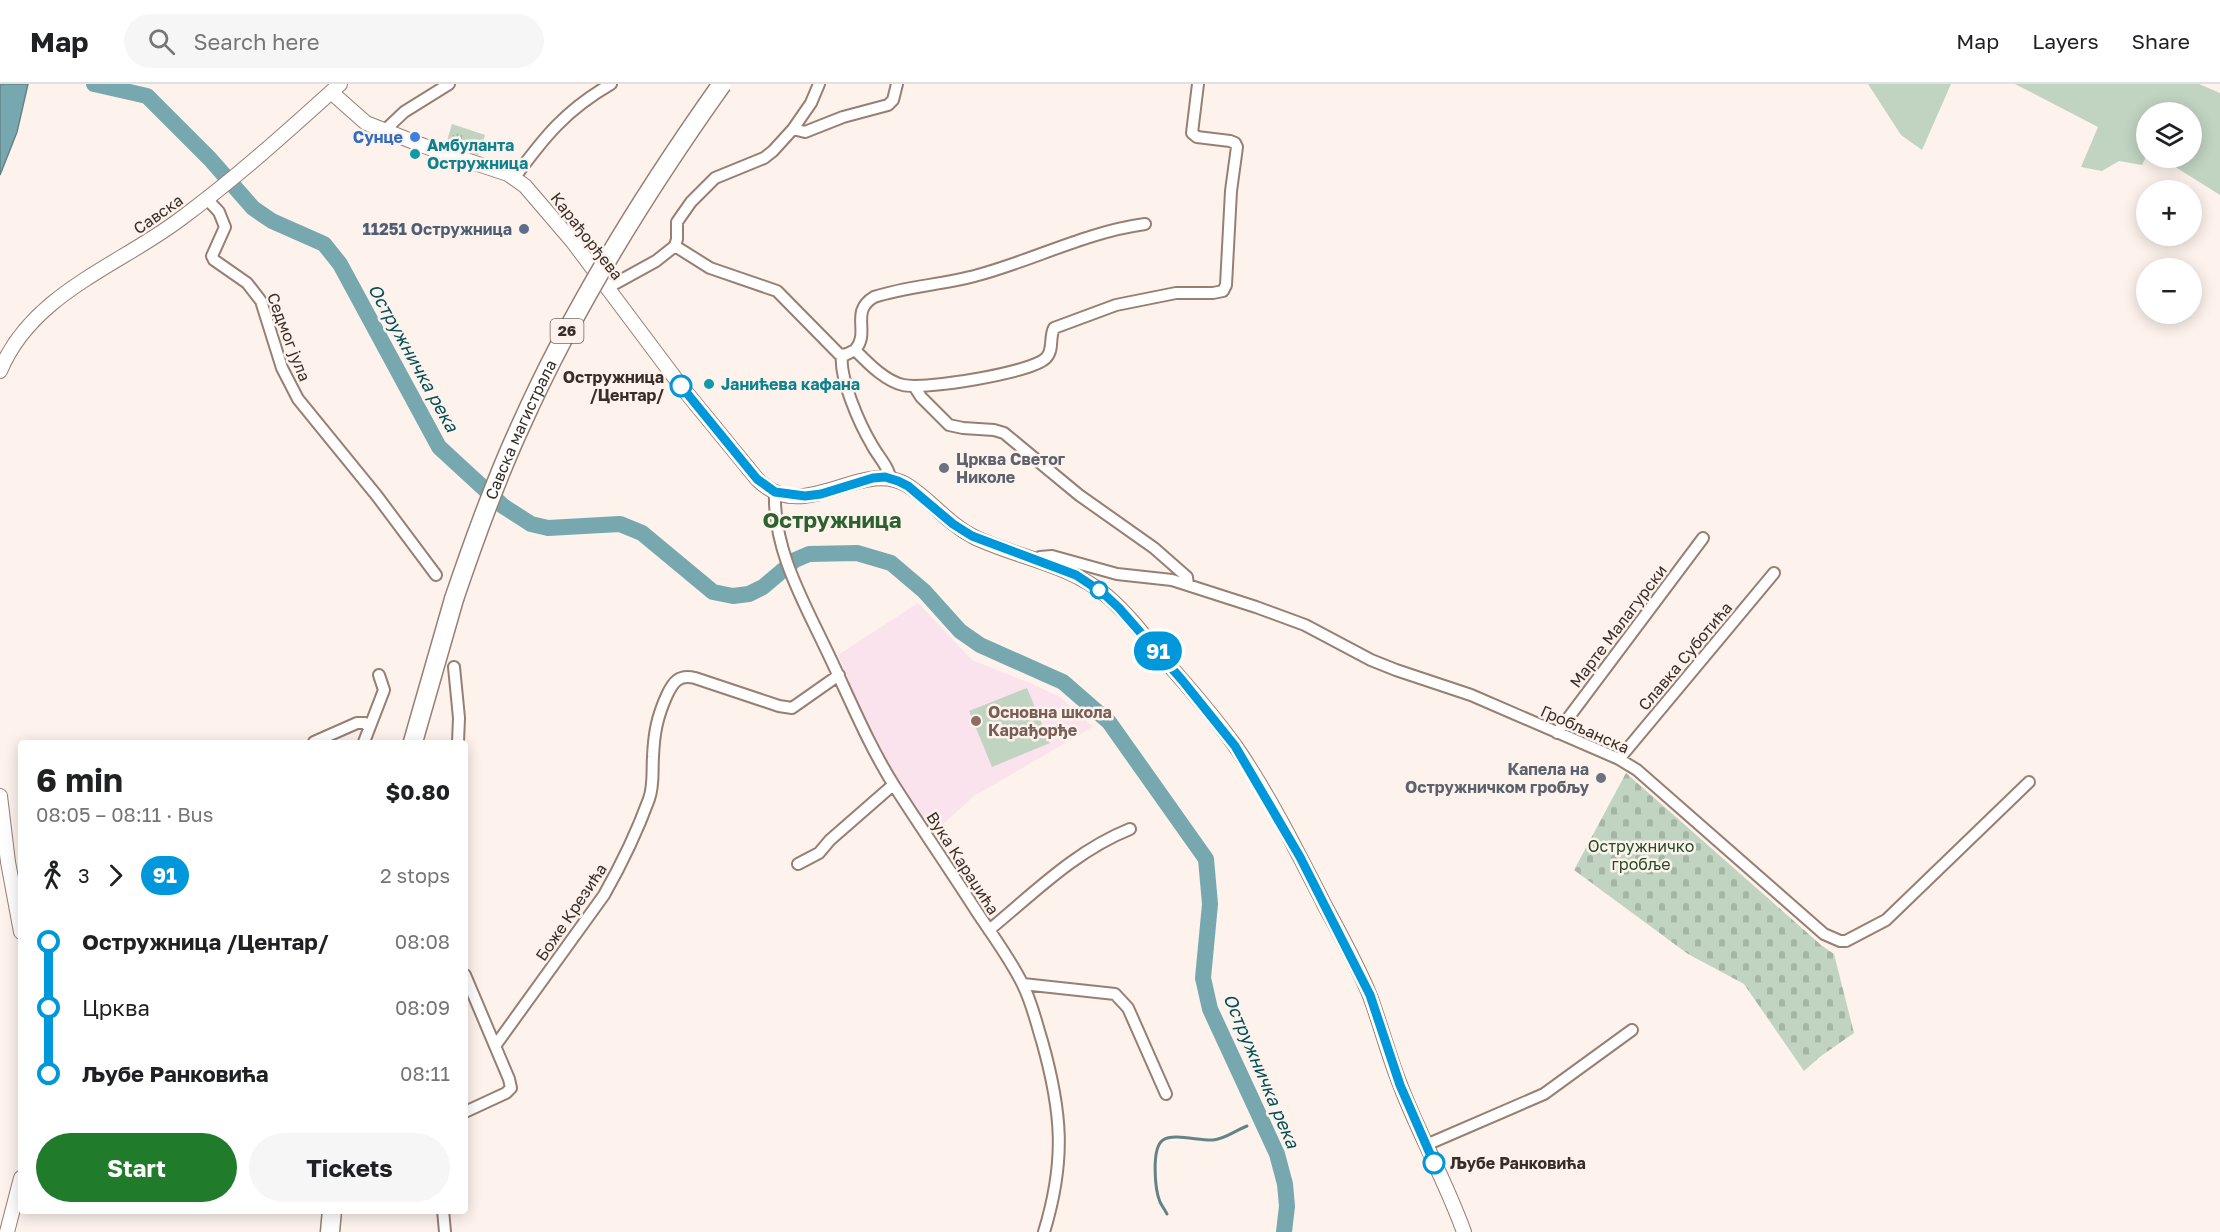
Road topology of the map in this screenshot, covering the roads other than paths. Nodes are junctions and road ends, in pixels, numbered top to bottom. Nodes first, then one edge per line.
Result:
1 (449, 84) edge
2 (611, 84) edge
3 (723, 84) edge
4 (819, 84) edge
5 (897, 84) edge
6 (1198, 84) edge
7 (335, 88) edge
8 (793, 129) junction
9 (384, 131) junction
10 (515, 177) junction
11 (207, 199) junction
12 (1145, 224) dead end
13 (675, 246) junction
14 (607, 288) junction
15 (855, 350) junction
16 (842, 355) junction
17 (0, 371) edge
18 (914, 386) junction
19 (890, 478) junction
20 (775, 492) junction
21 (1703, 538) dead end
22 (1037, 561) junction
23 (1774, 573) dead end
24 (436, 575) dead end
25 (1188, 585) junction
26 (454, 667) dead end
27 (379, 675) dead end
28 (839, 675) junction
29 (369, 728) junction
30 (1557, 733) junction
31 (319, 740) edge
32 (364, 740) edge
33 (414, 740) edge
34 (458, 740) edge
35 (1619, 759) junction
36 (2028, 782) dead end
37 (893, 785) junction
38 (0, 796) edge
39 (1130, 829) dead end
40 (798, 864) dead end
41 (18, 914) edge
42 (989, 930) junction
43 (468, 982) edge
44 (1023, 984) junction
45 (1632, 1030) dead end
46 (495, 1046) junction
47 (1166, 1094) dead end
48 (468, 1111) edge
49 (1426, 1145) junction
50 (18, 1190) edge
51 (332, 1214) edge
52 (443, 1214) edge
53 (7, 1232) edge
54 (330, 1232) edge
55 (445, 1232) edge
56 (1044, 1232) edge
57 (1464, 1232) edge

1 - 9 street
2 - 10 street
3 - 33 main road, Савска магистрала / 26, bridge
4 - 8 street
5 - 8 street
6 - 18 street
7 - 9 street, Карађорђева
7 - 11 street, Савска
8 - 13 street
9 - 10 street, Карађорђева
10 - 14 street, Карађорђева
11 - 17 street, Савска
11 - 24 street, Седмог јула
12 - 15 street
13 - 14 street
13 - 16 street
14 - 20 street, Карађорђева
15 - 16 street
15 - 18 street
16 - 19 street
18 - 25 street
19 - 20 street
19 - 22 street
20 - 28 street, Вука Караџића
21 - 30 street, Марте Малагурски
22 - 25 street, Гробљанска
22 - 49 street
23 - 35 street, Славка Суботића
25 - 30 street, Гробљанска
26 - 34 street
27 - 29 street
28 - 37 street, Вука Караџића
28 - 46 street, Боже Крезића
29 - 31 street
29 - 32 street
30 - 35 street, Гробљанска
35 - 36 street, Гробљанска
37 - 40 street
37 - 42 street, Вука Караџића
38 - 41 street
39 - 42 street
42 - 44 street, Вука Караџића
43 - 46 street
44 - 47 street
44 - 56 street, Вука Караџића
45 - 49 street
46 - 48 street
49 - 57 street
50 - 53 street
51 - 54 main road
52 - 55 street

